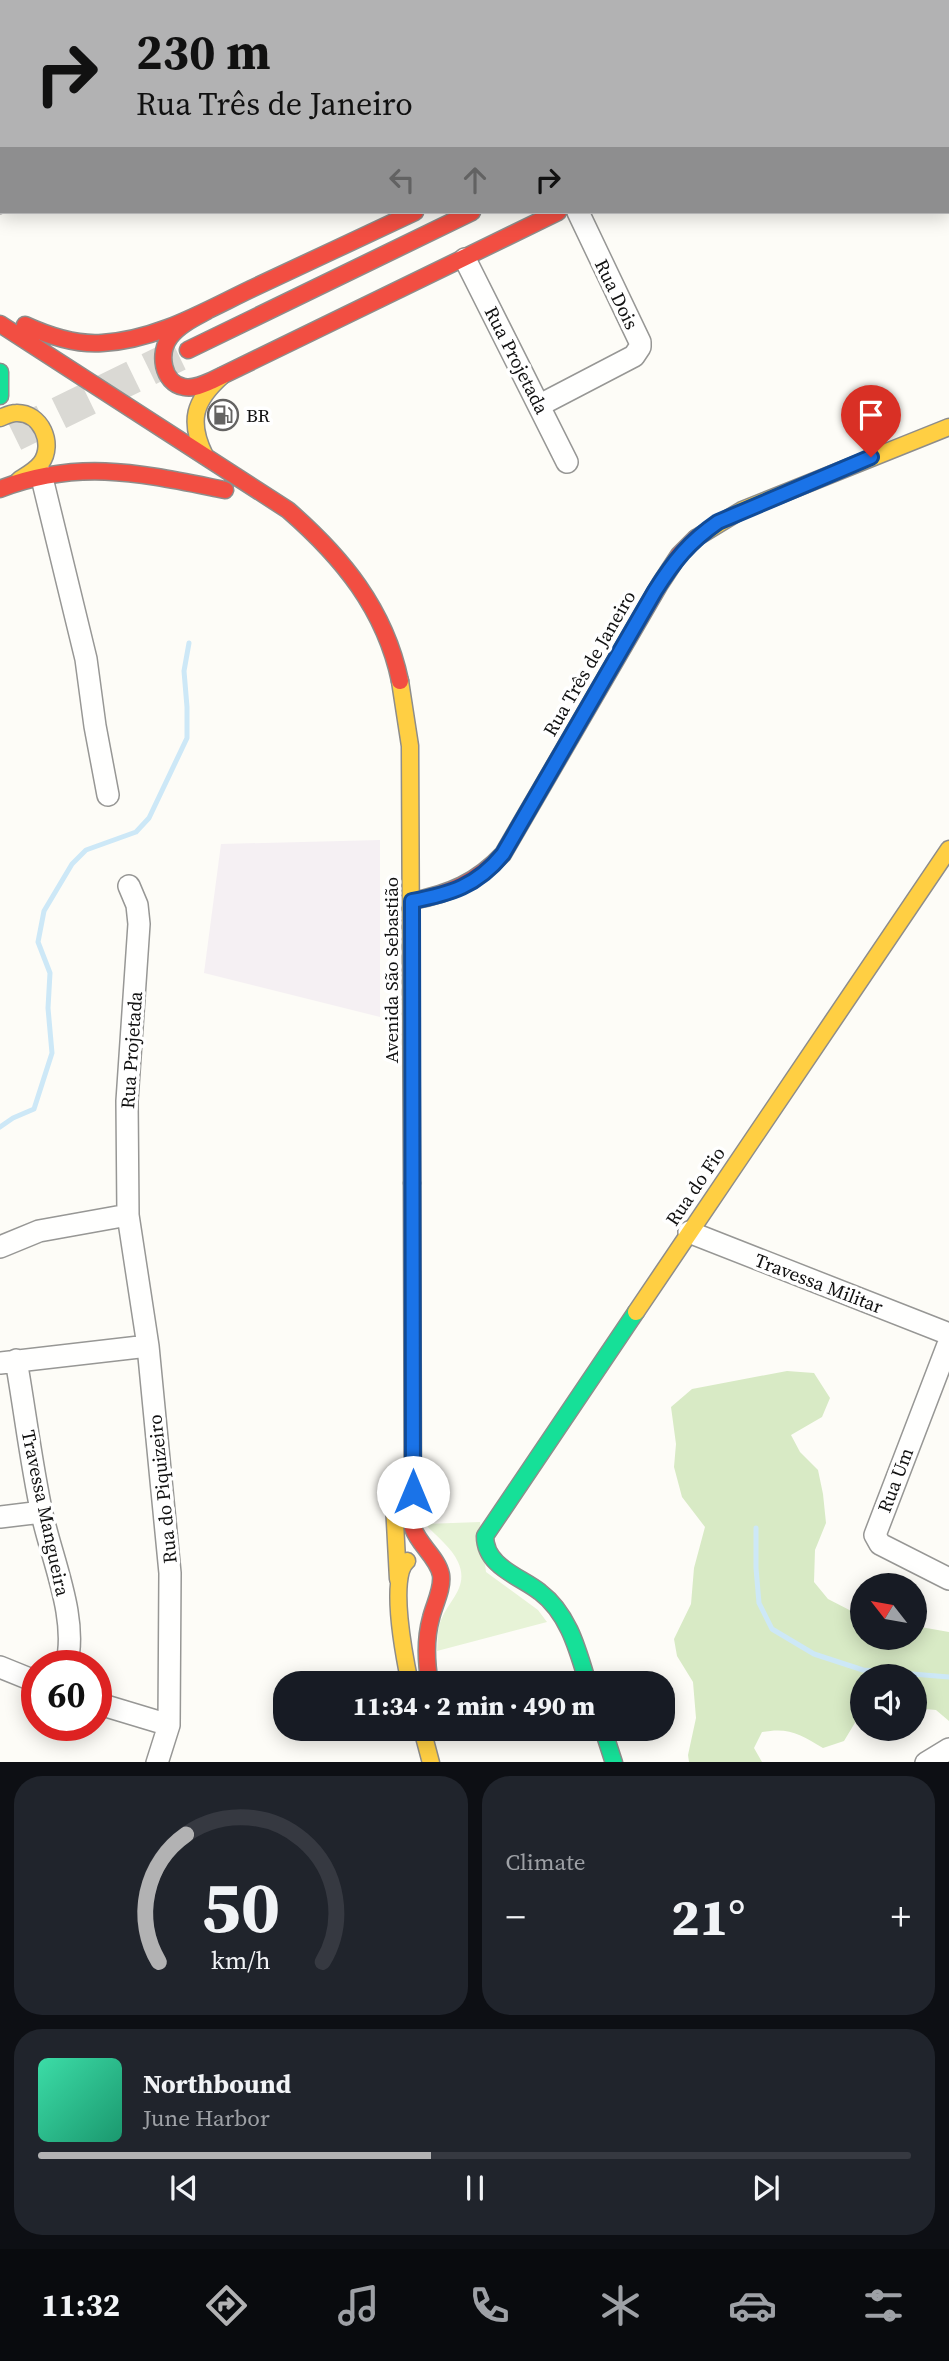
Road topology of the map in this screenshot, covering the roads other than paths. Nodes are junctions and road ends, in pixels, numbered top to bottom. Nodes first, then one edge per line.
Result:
1 (411, 214) edge
2 (468, 214) edge
3 (554, 214) edge
4 (579, 214) edge
5 (465, 259) junction
6 (207, 310) junction
7 (0, 314) edge
8 (0, 324) edge
9 (188, 350) tunnel mouth
10 (0, 372) edge
11 (222, 376) junction
12 (0, 396) edge
13 (540, 405) junction
14 (0, 418) edge
15 (949, 427) edge
16 (205, 456) junction
17 (567, 461) dead end
18 (182, 463) dead end
19 (41, 474) junction
20 (19, 480) junction
21 (0, 489) edge
22 (288, 532) dead end
23 (337, 584) dead end
24 (386, 697) dead end
25 (390, 722) dead end
26 (108, 795) dead end
27 (394, 801) dead end
28 (949, 849) edge
29 (129, 886) dead end
30 (412, 901) junction
31 (395, 1018) dead end
32 (128, 1215) junction
33 (689, 1232) junction
34 (0, 1247) edge
35 (949, 1334) edge
36 (949, 1342) edge
37 (148, 1346) junction
38 (8, 1361) edge
39 (394, 1489) dead end
40 (42, 1512) junction
41 (0, 1517) edge
42 (433, 1562) junction
43 (949, 1579) edge
44 (398, 1581) junction
45 (440, 1587) junction
46 (69, 1650) edge
47 (0, 1667) edge
48 (408, 1671) edge
49 (428, 1671) edge
50 (584, 1671) edge
51 (21, 1676) edge
52 (112, 1708) edge
53 (169, 1725) junction
54 (425, 1741) edge
55 (607, 1741) edge
56 (949, 1749) edge
57 (158, 1762) edge
58 (431, 1762) edge
59 (614, 1762) edge
60 (926, 1762) edge

1 - 6 main road
2 - 9 main road
3 - 5 main road
4 - 13 street, Rua Dois
5 - 11 main road
5 - 13 street, Rua Projetada
6 - 7 main road
6 - 11 main road
8 - 16 main road, Avenida São Sebastião
10 - 12 main road
11 - 16 main road
13 - 17 street, Rua Projetada
14 - 20 main road
15 - 30 main road, Rua Três de Janeiro
16 - 30 main road, Avenida São Sebastião
18 - 19 main road
19 - 20 main road
19 - 26 street
20 - 21 main road
22 - 23 main road
24 - 25 main road
27 - 31 main road, Avenida São Sebastião
28 - 33 main road, Rua do Fio
29 - 32 street, Rua Projetada
30 - 42 main road, Avenida São Sebastião
32 - 34 street
32 - 37 street, Rua do Piquizeiro
33 - 35 street, Travessa Militar
33 - 50 main road, Rua do Fio
36 - 43 street, Rua Um
37 - 38 street
37 - 53 street, Rua do Piquizeiro
38 - 40 street, Travessa Mangueira
39 - 44 main road
40 - 41 street
40 - 46 street, Travessa Mangueira
42 - 44 main road
42 - 45 main road
44 - 45 main road
44 - 48 main road
45 - 49 main road
47 - 51 street
52 - 53 street
53 - 57 street, Rua do Piquizeiro
54 - 58 main road
55 - 59 main road
56 - 60 street

